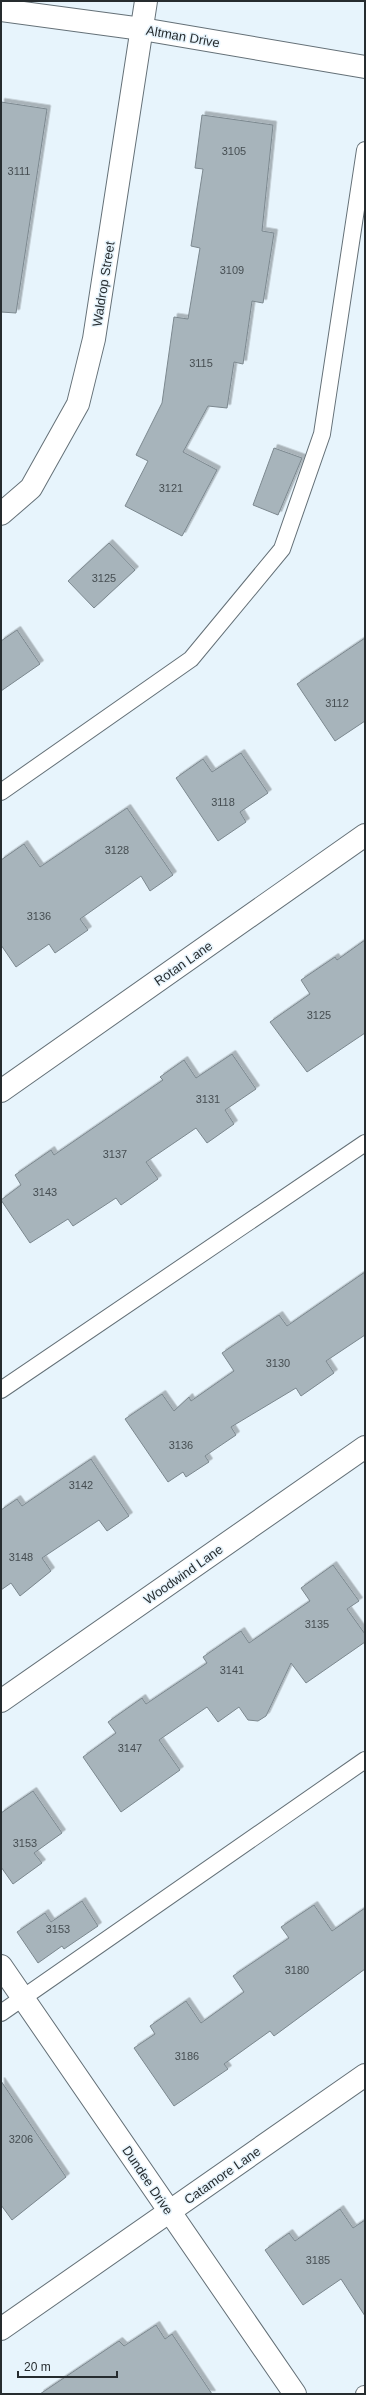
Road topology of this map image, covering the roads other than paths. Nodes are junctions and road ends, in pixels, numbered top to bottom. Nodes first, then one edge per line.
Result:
1 (146, 1) edge
2 (1, 10) edge
3 (142, 29) junction
4 (365, 67) edge
5 (365, 150) edge
6 (1, 514) edge
7 (1, 792) edge
8 (365, 834) edge
9 (1, 1091) edge
10 (365, 1143) edge
11 (1, 1390) edge
12 (365, 1447) edge
13 (1, 1701) edge
14 (365, 1760) edge
15 (1, 1966) edge
16 (23, 1998) junction
17 (1, 2013) edge
18 (365, 2075) edge
19 (170, 2212) junction
20 (1, 2329) edge
21 (295, 2394) edge

1 - 3 street, Waldrop Street
2 - 3 street, Altman Drive
3 - 4 street, Altman Drive
3 - 6 street, Waldrop Street
5 - 7 lane
8 - 9 street, Rotan Lane
10 - 11 lane
12 - 13 street, Woodwind Lane
14 - 16 lane
15 - 16 street, Dundee Drive
16 - 17 lane
16 - 19 street, Dundee Drive
18 - 19 street, Catamore Lane
19 - 20 street, Catamore Lane
19 - 21 street, Dundee Drive

